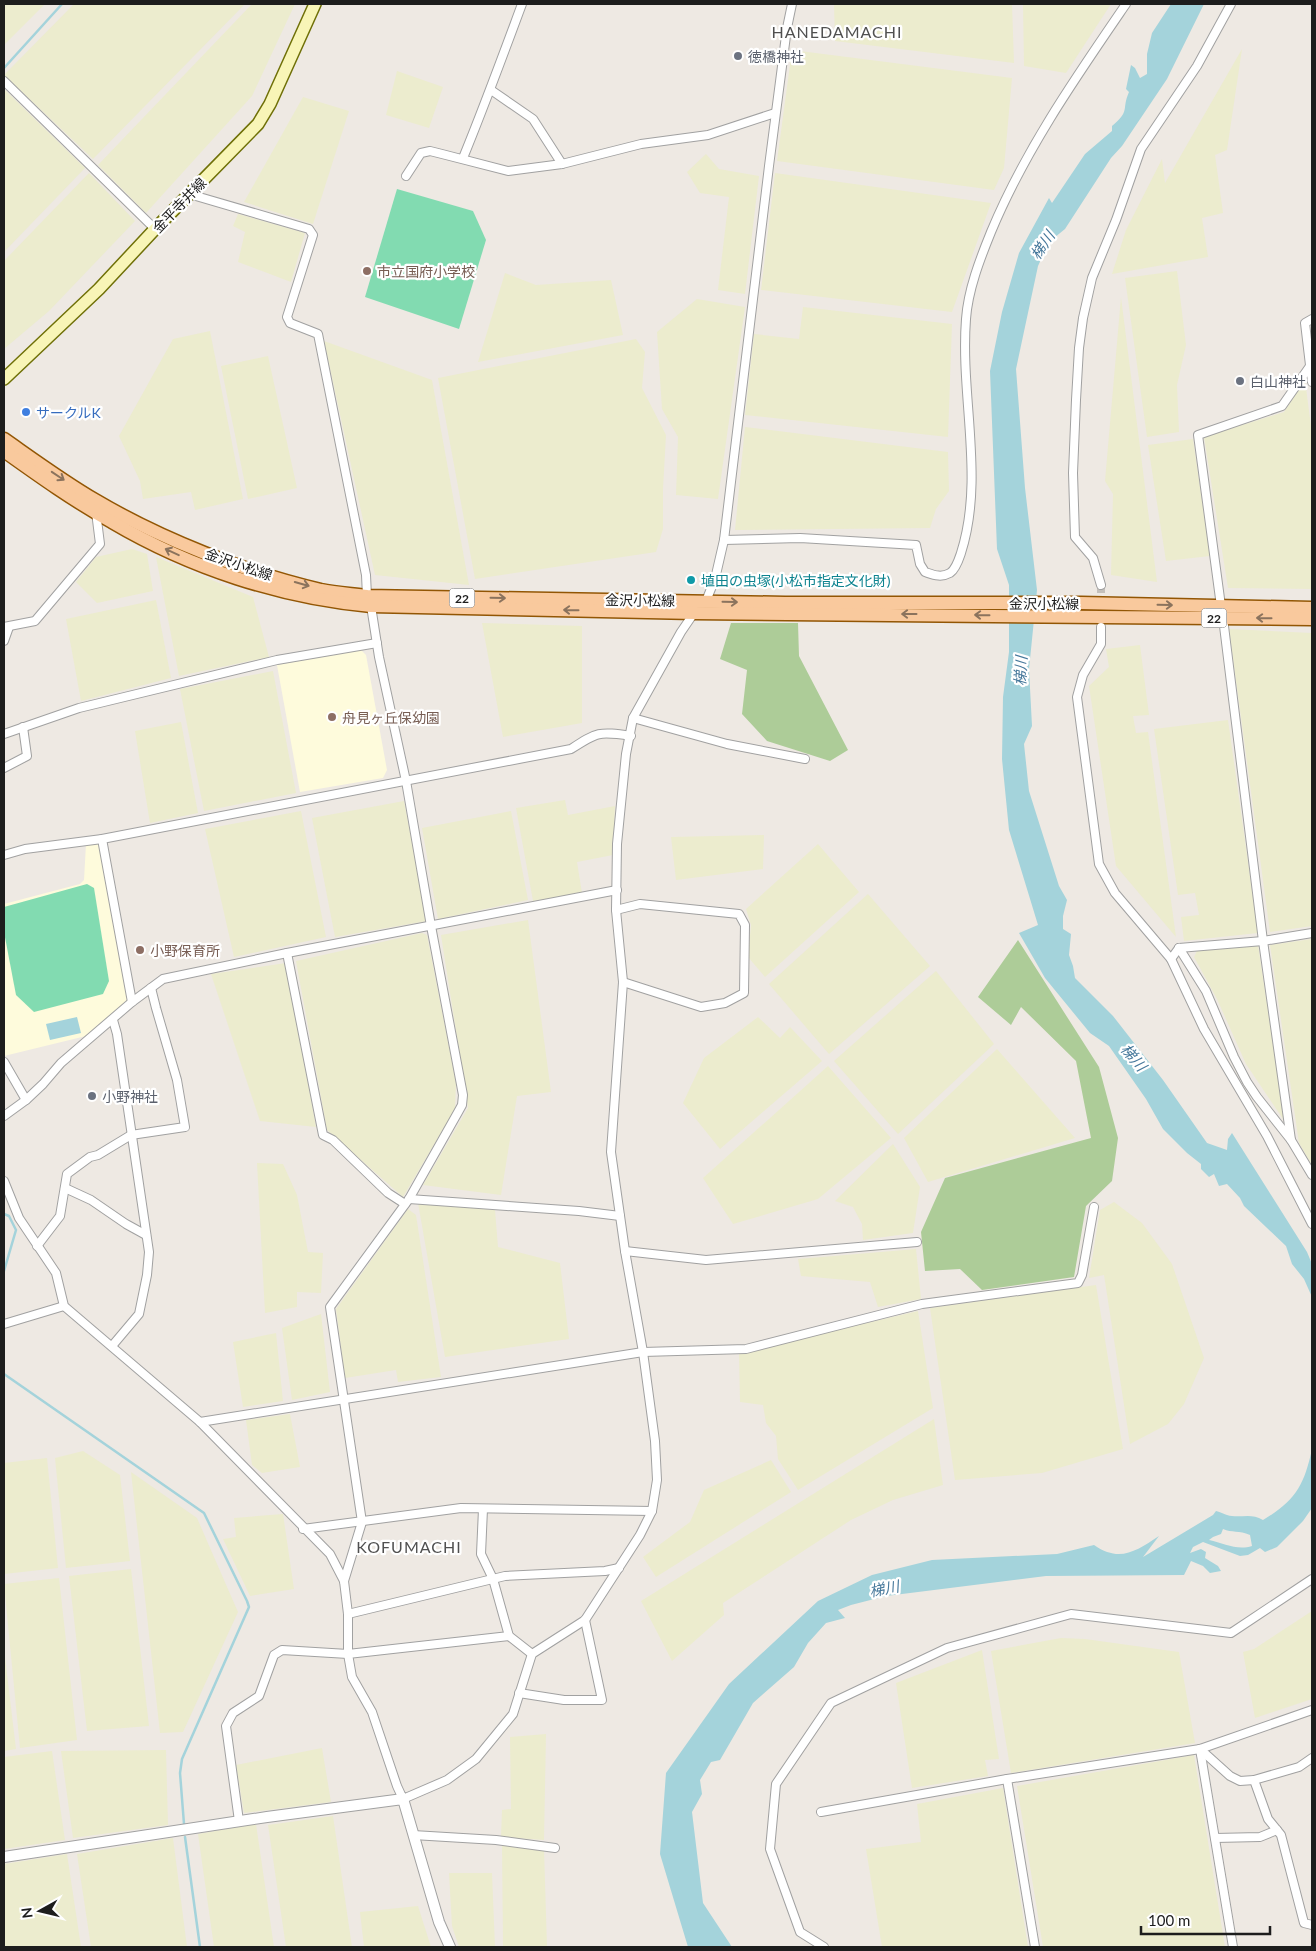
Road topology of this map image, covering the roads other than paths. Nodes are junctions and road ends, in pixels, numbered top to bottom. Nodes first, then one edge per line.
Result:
1 (315, 4) edge
2 (522, 4) edge
3 (792, 4) edge
4 (1126, 4) edge
5 (1231, 4) edge
6 (4, 81) edge
7 (491, 90) junction
8 (776, 113) junction
9 (463, 158) junction
10 (562, 164) junction
11 (406, 176) dead end
12 (189, 194) junction
13 (155, 229) junction
14 (1312, 319) edge
15 (1310, 366) junction
16 (4, 379) edge
17 (1312, 382) edge
18 (4, 439) edge
19 (4, 451) edge
20 (96, 512) junction
21 (724, 540) junction
22 (1101, 585) tunnel mouth
23 (369, 601) junction
24 (706, 601) junction
25 (1312, 608) edge
26 (958, 609) junction
27 (1116, 610) junction
28 (1222, 612) junction
29 (694, 613) junction
30 (1312, 619) edge
31 (6, 627) edge
32 (1101, 627) tunnel mouth
33 (4, 642) edge
34 (377, 643) junction
35 (633, 718) junction
36 (23, 727) junction
37 (4, 734) edge
38 (631, 736) junction
39 (805, 759) dead end
40 (4, 768) edge
41 (406, 781) junction
42 (102, 839) junction
43 (4, 855) edge
44 (617, 890) junction
45 (616, 910) junction
46 (431, 926) junction
47 (1312, 933) edge
48 (1263, 941) junction
49 (1179, 948) junction
50 (287, 953) junction
51 (1171, 958) junction
52 (623, 982) junction
53 (151, 988) junction
54 (132, 1002) junction
55 (113, 1020) junction
56 (4, 1062) edge
57 (26, 1100) junction
58 (4, 1116) edge
59 (131, 1135) junction
60 (1291, 1140) junction
61 (1312, 1175) edge
62 (4, 1181) edge
63 (65, 1188) junction
64 (407, 1201) junction
65 (1094, 1207) dead end
66 (620, 1216) junction
67 (1312, 1224) edge
68 (146, 1235) junction
69 (917, 1242) dead end
70 (37, 1246) junction
71 (625, 1252) junction
72 (64, 1306) junction
73 (4, 1324) edge
74 (112, 1346) junction
75 (643, 1352) junction
76 (344, 1400) junction
77 (200, 1422) junction
78 (483, 1509) junction
79 (652, 1511) junction
80 (362, 1522) junction
81 (304, 1529) junction
82 (619, 1568) junction
83 (493, 1579) junction
84 (1312, 1579) edge
85 (344, 1581) junction
86 (348, 1614) junction
87 (585, 1620) junction
88 (509, 1636) junction
89 (348, 1654) junction
90 (532, 1654) junction
91 (519, 1693) junction
92 (1312, 1710) edge
93 (1200, 1749) junction
94 (1312, 1758) edge
95 (1007, 1779) junction
96 (1254, 1780) junction
97 (403, 1799) junction
98 (821, 1812) dead end
99 (239, 1822) junction
100 (1277, 1830) junction
101 (414, 1835) junction
102 (1215, 1838) junction
103 (555, 1848) dead end
104 (4, 1857) edge
105 (1312, 1925) edge
106 (450, 1947) edge
107 (824, 1947) edge
108 (1035, 1947) edge
109 (1233, 1947) edge

1 - 12 main road, 金平寺井線
2 - 7 street
3 - 8 street
4 - 21 street
5 - 22 street
6 - 13 street
7 - 9 street
7 - 10 street
8 - 10 street
8 - 21 street
9 - 10 street
9 - 11 street
12 - 13 main road, 金平寺井線
12 - 23 street
13 - 16 main road, 金平寺井線
14 - 15 street
15 - 17 street
15 - 28 street
18 -> 23 main road, 金沢小松線 / 22
19 - 20 main road, 金沢小松線 / 22
23 -> 20 main road, 金沢小松線 / 22
20 - 31 street
21 - 24 street
23 -> 24 main road, 金沢小松線 / 22
29 -> 23 main road, 金沢小松線 / 22
23 - 34 street
24 -> 26 main road, 金沢小松線 / 22
25 - 28 main road, 金沢小松線 / 22
27 -> 26 main road, 金沢小松線 / 22
26 - 27 main road, 金沢小松線 / 22
26 -> 29 main road, 金沢小松線 / 22
27 - 28 main road, 金沢小松線 / 22
30 -> 28 main road, 金沢小松線 / 22
28 - 48 street
29 - 35 street
31 - 33 street
32 - 51 street
34 - 36 street
34 - 41 street
35 - 38 street
35 - 39 street
36 - 37 street
36 - 40 street
38 - 41 street
38 - 44 street
41 - 42 street
41 - 46 street
42 - 43 street
42 - 54 street
44 - 45 street
44 - 46 street
45 - 52 street
45 - 52 street
46 - 50 street
46 - 64 street
47 - 48 street
48 - 49 street
48 - 60 street
49 - 51 street
49 - 60 street
50 - 53 street
50 - 64 street
51 - 67 street
52 - 66 street
53 - 54 street
53 - 59 street
54 - 55 street
55 - 57 street
55 - 59 street
56 - 57 street
57 - 58 street
59 - 63 street
59 - 68 street
60 - 61 street
62 - 70 street
63 - 68 street
63 - 70 street
64 - 66 street
64 - 76 street
65 - 75 street
66 - 71 street
68 - 74 street
69 - 71 street
70 - 72 street
71 - 75 street
72 - 73 street
72 - 74 street
74 - 77 street
75 - 76 street
75 - 79 street
76 - 77 street
76 - 80 street
77 - 81 street
78 - 79 street
78 - 80 street
78 - 83 street
79 - 82 street
80 - 81 street
80 - 85 street
81 - 85 street
82 - 83 street
82 - 87 street
83 - 86 street
83 - 88 street
84 - 107 street
85 - 86 street
86 - 89 street
87 - 90 street
87 - 91 street
88 - 89 street
88 - 90 street
89 - 97 street
89 - 99 street
90 - 91 street
91 - 97 street
92 - 93 street
93 - 95 street
93 - 96 street
93 - 102 street
94 - 96 street
95 - 98 street
95 - 108 street
96 - 100 street
97 - 99 street
97 - 101 street
99 - 104 street
100 - 102 street
100 - 105 street
101 - 103 street
101 - 106 street
102 - 109 street

